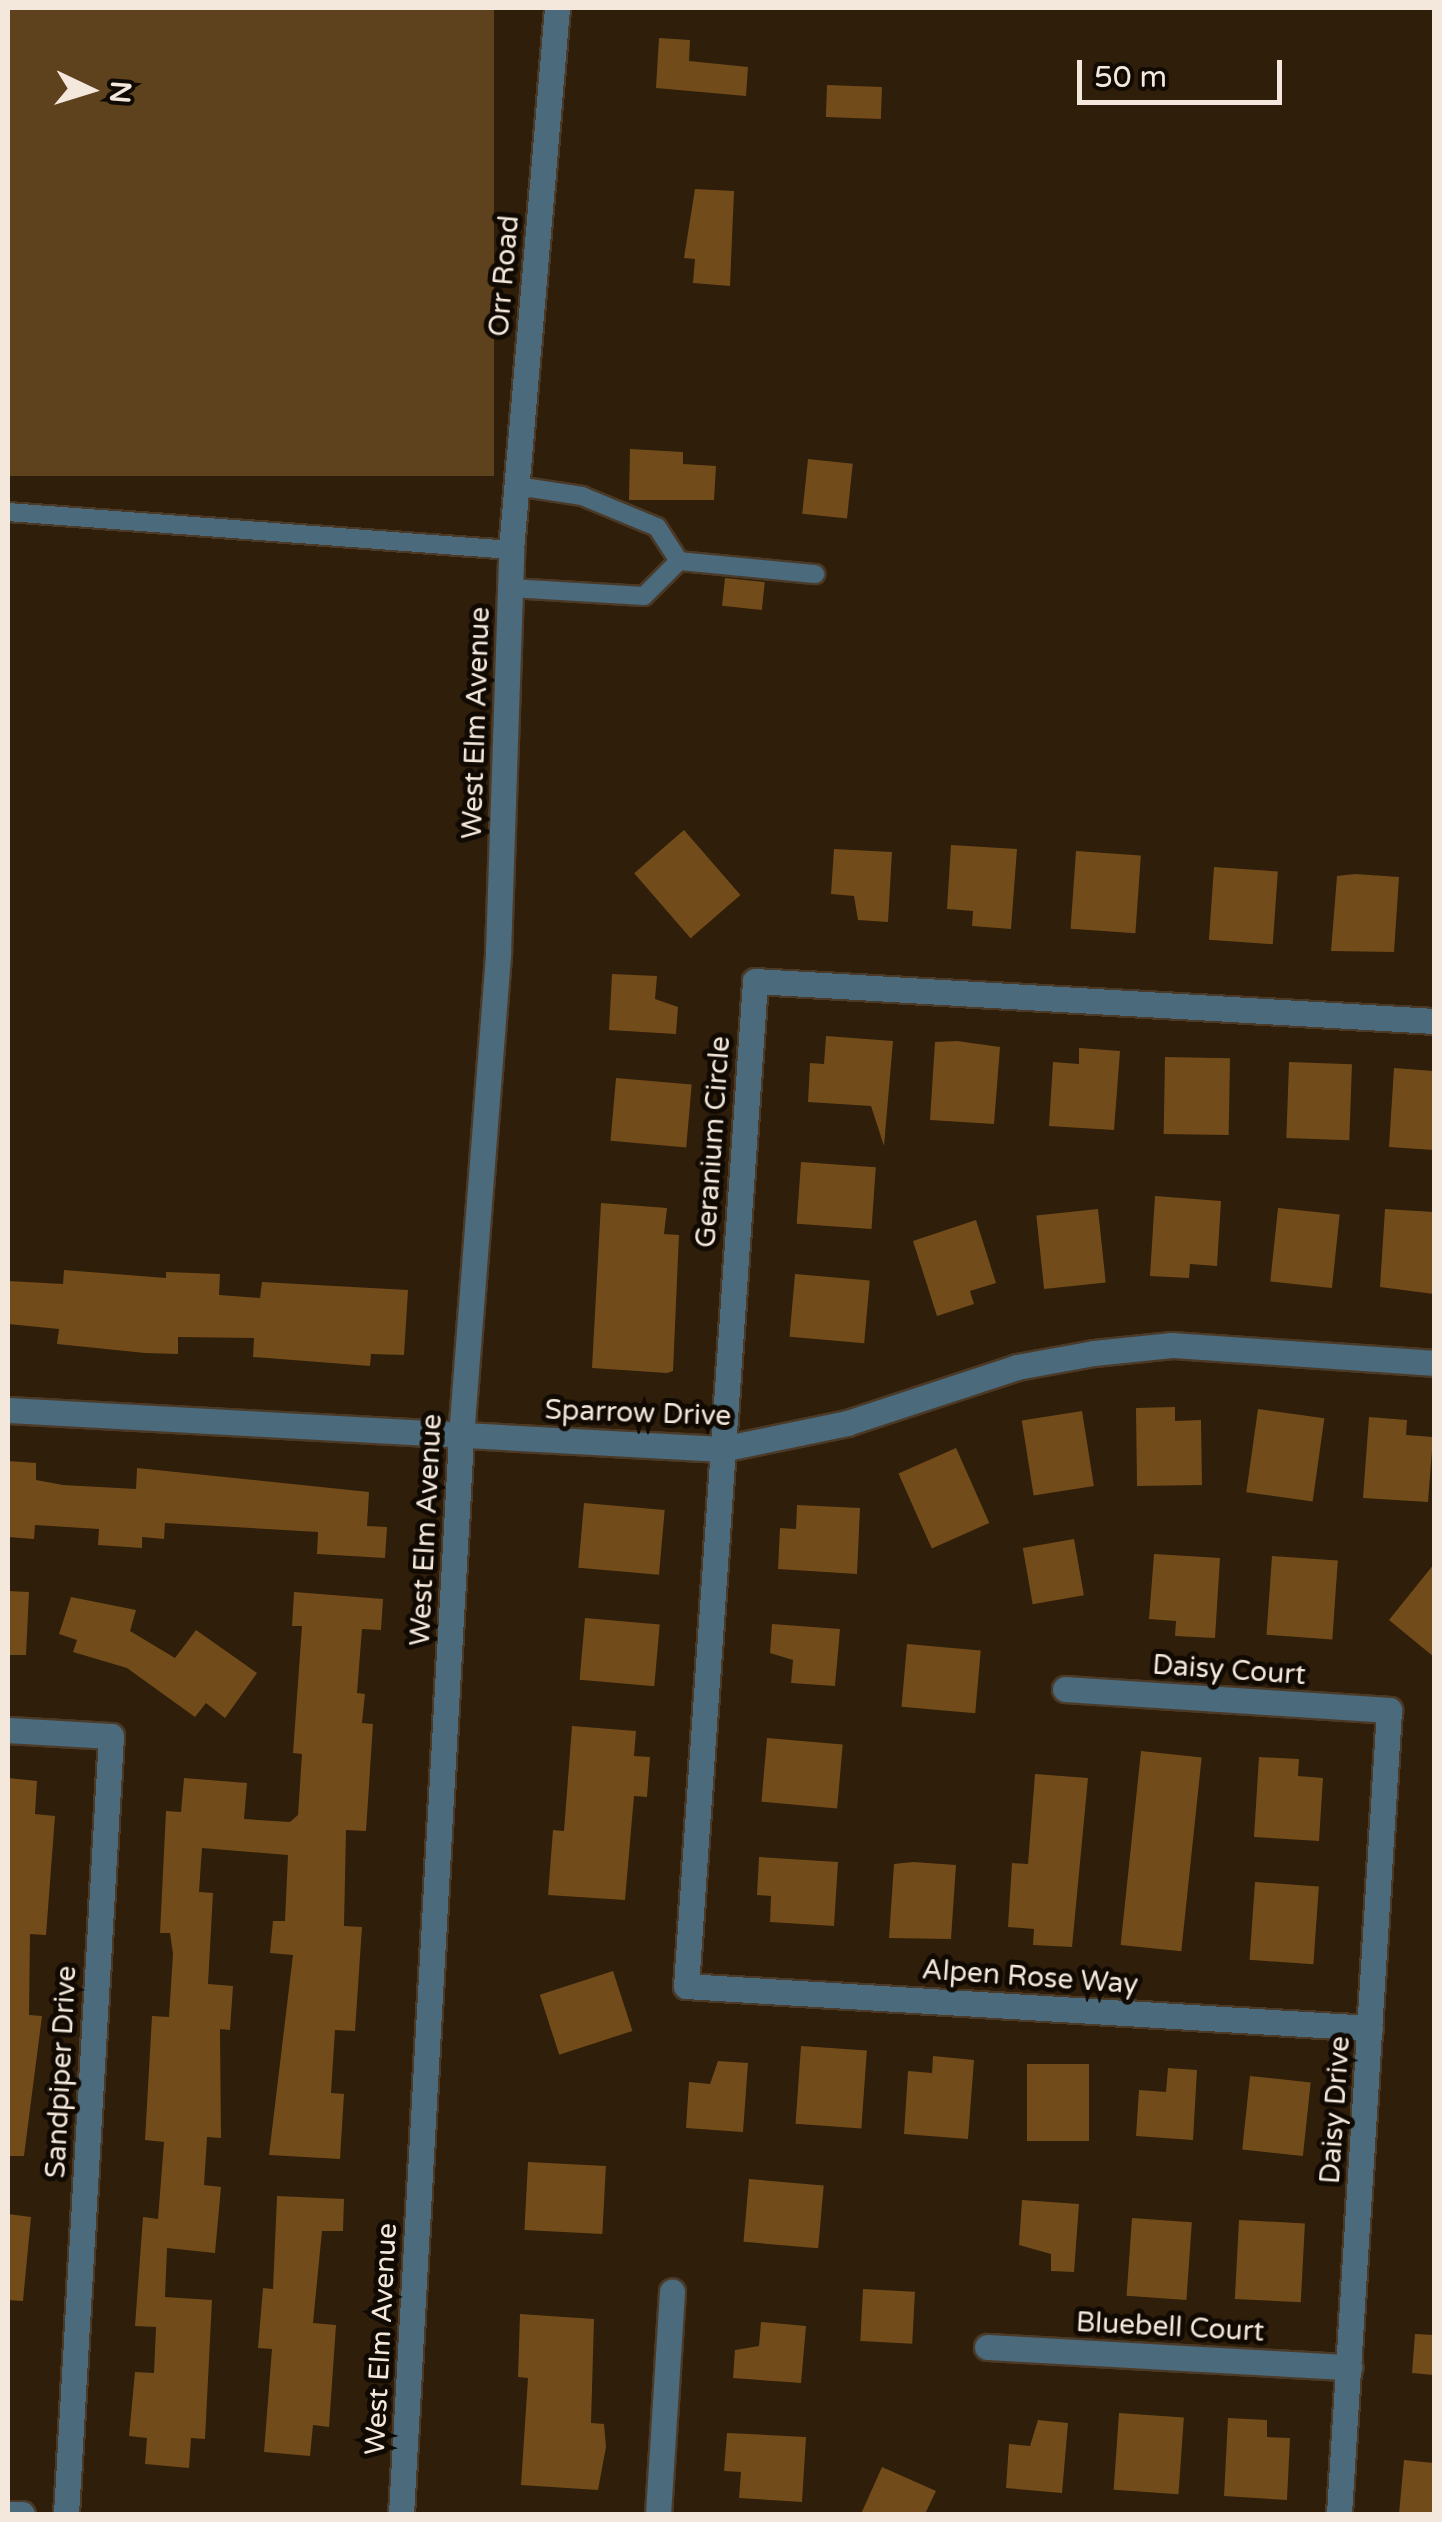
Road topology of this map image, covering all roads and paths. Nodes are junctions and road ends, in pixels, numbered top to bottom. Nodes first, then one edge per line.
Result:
1 (557, 8) edge
2 (517, 486) junction
3 (8, 512) edge
4 (512, 550) junction
5 (679, 561) junction
6 (815, 574) dead end
7 (510, 588) junction
8 (1434, 1021) edge
9 (1434, 1363) edge
10 (8, 1410) edge
11 (461, 1436) junction
12 (722, 1449) junction
13 (1065, 1689) dead end
14 (1388, 1710) joint
15 (8, 1730) edge
16 (686, 1986) joint
17 (1370, 2028) junction
18 (672, 2291) dead end
19 (987, 2347) dead end
20 (1348, 2367) junction
21 (8, 2514) edge
22 (22, 2514) edge
23 (66, 2514) edge
24 (401, 2514) edge
25 (658, 2514) edge
26 (1340, 2514) edge

1 - 2 street, Orr Road
2 - 4 street, Orr Road
2 - 5 lane
3 - 4 lane
4 - 7 street, West Elm Avenue
5 - 6 lane
5 - 7 lane
7 - 11 street, West Elm Avenue
8 - 12 street, Geranium Circle
9 - 12 street, Sparrow Drive
10 - 11 street, Sparrow Drive
11 - 12 street, Sparrow Drive
11 - 24 street, West Elm Avenue
12 - 16 street, Geranium Circle
13 - 14 street, Daisy Court
14 - 17 street, Daisy Drive
15 - 23 street, Sandpiper Drive
16 - 17 street, Alpen Rose Way
17 - 20 street, Daisy Drive
18 - 25 street
19 - 20 street, Bluebell Court
20 - 26 street, Daisy Drive
21 - 22 street

